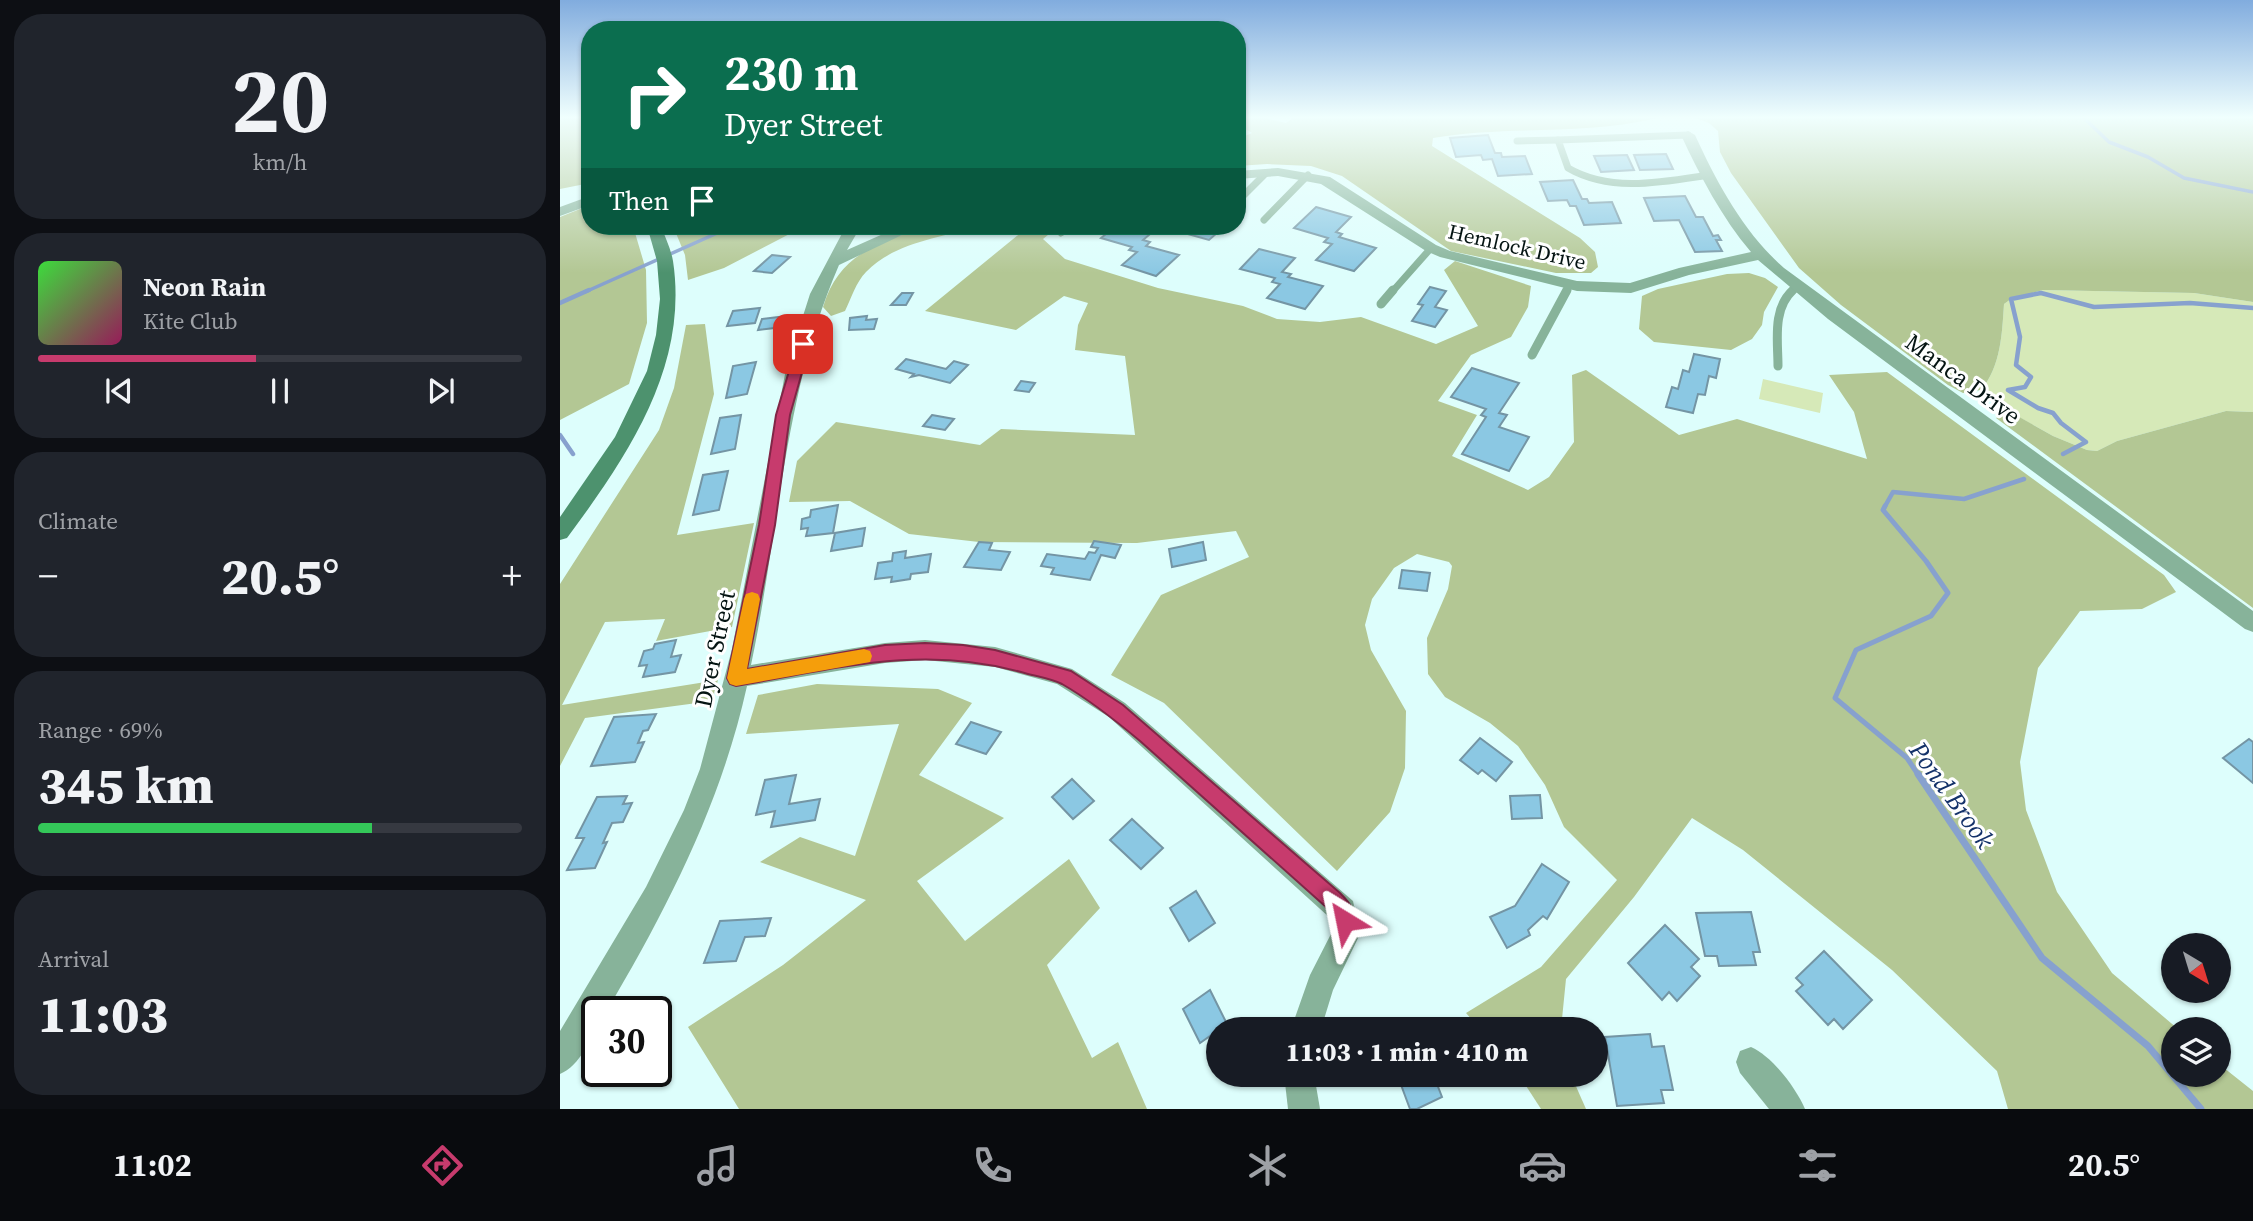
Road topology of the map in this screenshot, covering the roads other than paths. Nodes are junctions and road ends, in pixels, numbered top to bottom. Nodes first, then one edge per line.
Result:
1 (1571, 170) edge
2 (1706, 170) edge
3 (1266, 173) junction
4 (1246, 174) edge
5 (1709, 175) junction
6 (1308, 176) junction
7 (1246, 193) edge
8 (581, 204) edge
9 (560, 212) edge
10 (1264, 220) dead end
11 (657, 235) edge
12 (848, 235) edge
13 (892, 235) edge
14 (1431, 248) junction
15 (1761, 255) junction
16 (833, 261) junction
17 (1570, 284) junction
18 (1798, 286) junction
19 (1381, 304) dead end
20 (1532, 355) dead end
21 (1778, 366) dead end
22 (560, 532) edge
23 (2253, 622) edge
24 (736, 678) junction
25 (1310, 1017) edge
26 (560, 1059) edge
27 (1751, 1062) dead end
28 (1301, 1087) edge
29 (1304, 1109) edge
30 (1789, 1109) edge

1 - 5 lane
2 - 5 street, Manca Drive
3 - 4 street, Hemlock Drive
3 - 6 street, Hemlock Drive
3 - 7 lane
5 - 15 street, Manca Drive
6 - 10 lane
6 - 14 street, Hemlock Drive
8 - 9 street
11 - 22 main road
12 - 16 street, Dyer Street
13 - 16 street
14 - 17 street, Hemlock Drive
14 - 19 lane
15 - 17 street, Hemlock Drive
15 - 18 street, Manca Drive
16 - 24 street, Dyer Street
17 - 20 lane
18 - 21 lane
18 - 23 street, Manca Drive
24 - 25 street
24 - 26 street, Dyer Street
27 - 30 street
28 - 29 street

